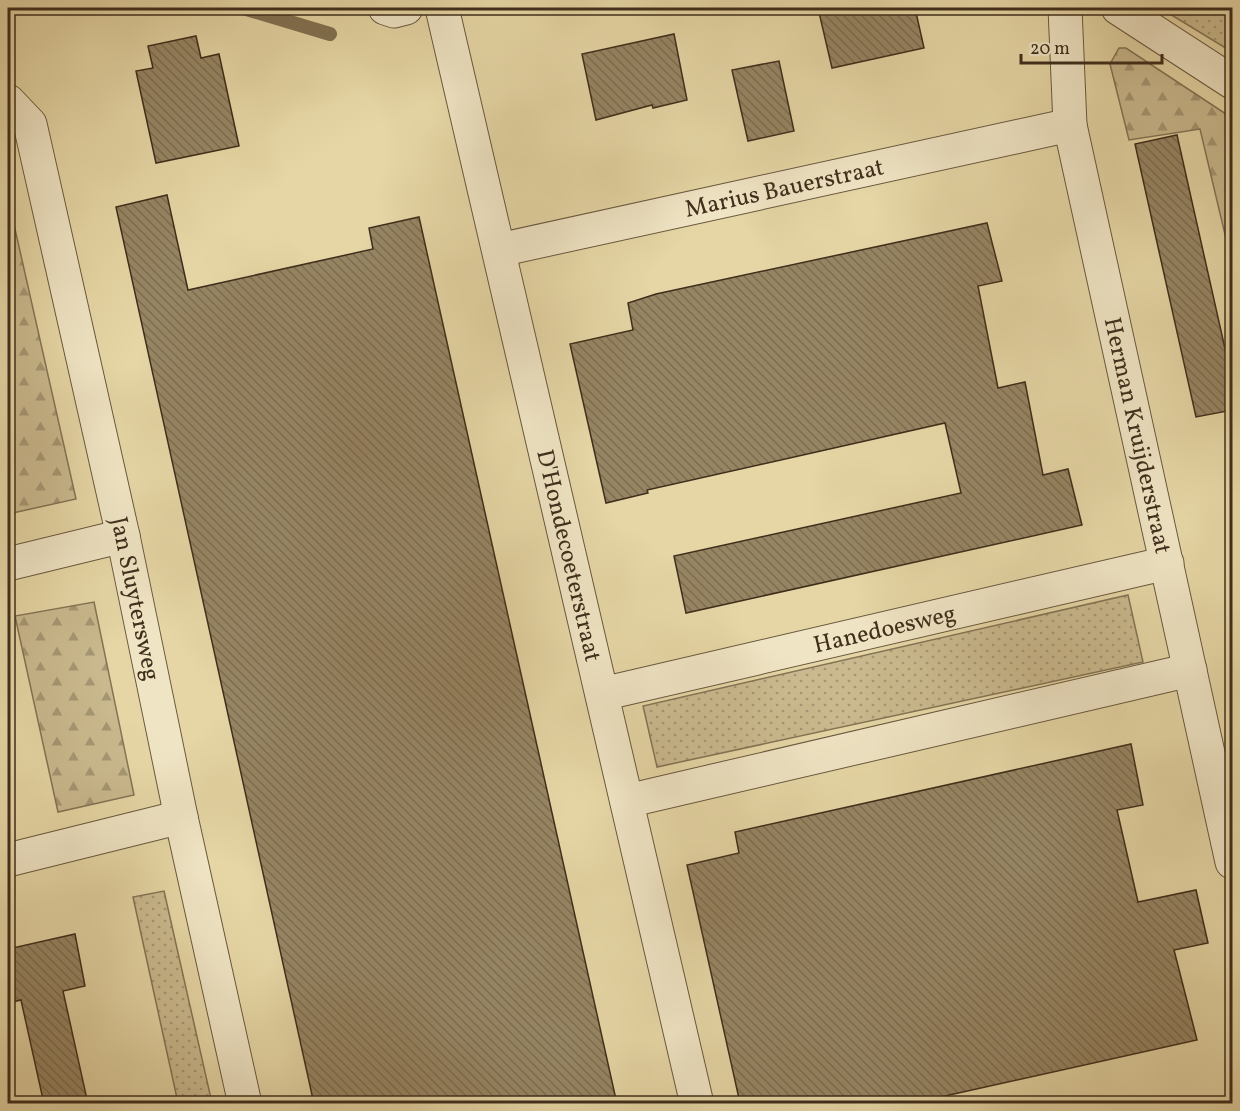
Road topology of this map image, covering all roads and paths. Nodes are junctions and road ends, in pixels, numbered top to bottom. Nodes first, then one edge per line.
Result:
1 (385, 8) edge
2 (406, 8) edge
3 (442, 8) edge
4 (1065, 8) edge
5 (1118, 8) edge
6 (1233, 82) edge
7 (8, 101) edge
8 (1070, 125) junction
9 (499, 250) junction
10 (123, 536) junction
11 (1167, 563) junction
12 (8, 564) edge
13 (1190, 670) junction
14 (602, 694) junction
15 (627, 801) junction
16 (181, 817) junction
17 (8, 860) edge
18 (1233, 862) edge
19 (245, 1104) edge
20 (697, 1104) edge

1 - 2 street
3 - 9 street, D'Hondecoeterstraat
4 - 8 street, Herman Kruijderstraat
5 - 6 street
7 - 10 street, Jan Sluytersweg
8 - 9 street, Marius Bauerstraat
8 - 11 street, Herman Kruijderstraat
9 - 14 street, D'Hondecoeterstraat
10 - 12 street
10 - 16 street, Jan Sluytersweg
11 - 13 street, Herman Kruijderstraat
11 - 14 street, Hanedoesweg
13 - 15 street
13 - 18 street, Herman Kruijderstraat
14 - 15 street, D'Hondecoeterstraat
15 - 20 street, D'Hondecoeterstraat
16 - 17 street
16 - 19 street, Jan Sluytersweg

